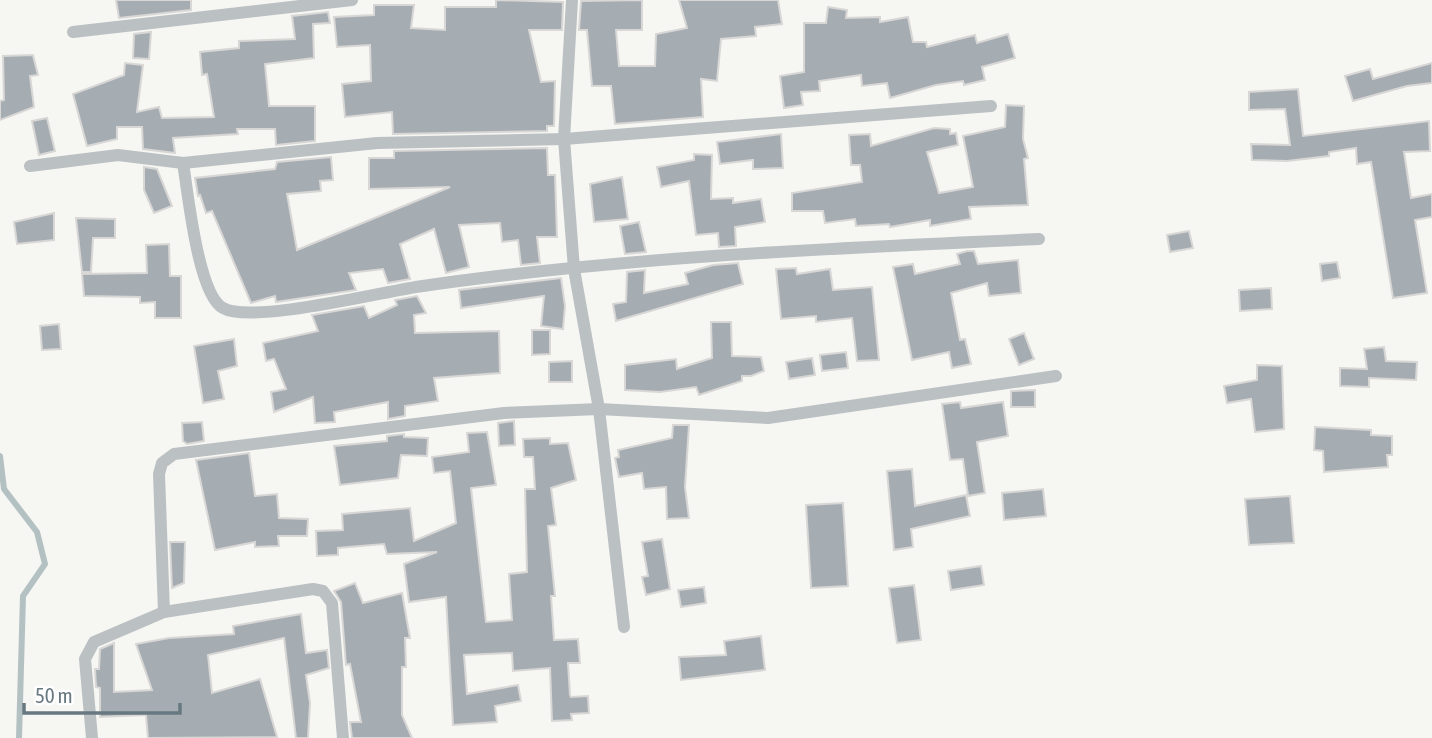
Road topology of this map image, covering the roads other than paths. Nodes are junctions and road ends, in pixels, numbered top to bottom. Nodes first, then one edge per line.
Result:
1 (352, 0) edge
2 (572, 0) edge
3 (73, 32) dead end
4 (991, 106) dead end
5 (564, 139) junction
6 (183, 163) junction
7 (30, 166) dead end
8 (1039, 239) dead end
9 (574, 269) junction
10 (1056, 376) dead end
11 (599, 409) junction
12 (164, 612) junction
13 (624, 627) dead end
14 (92, 738) edge
15 (343, 738) edge

1 - 3 street
2 - 5 street
4 - 5 street
5 - 6 street
5 - 9 street
6 - 7 street
6 - 9 street
8 - 9 street
9 - 11 street
10 - 11 street
11 - 12 street
11 - 13 street
12 - 14 street
12 - 15 street

